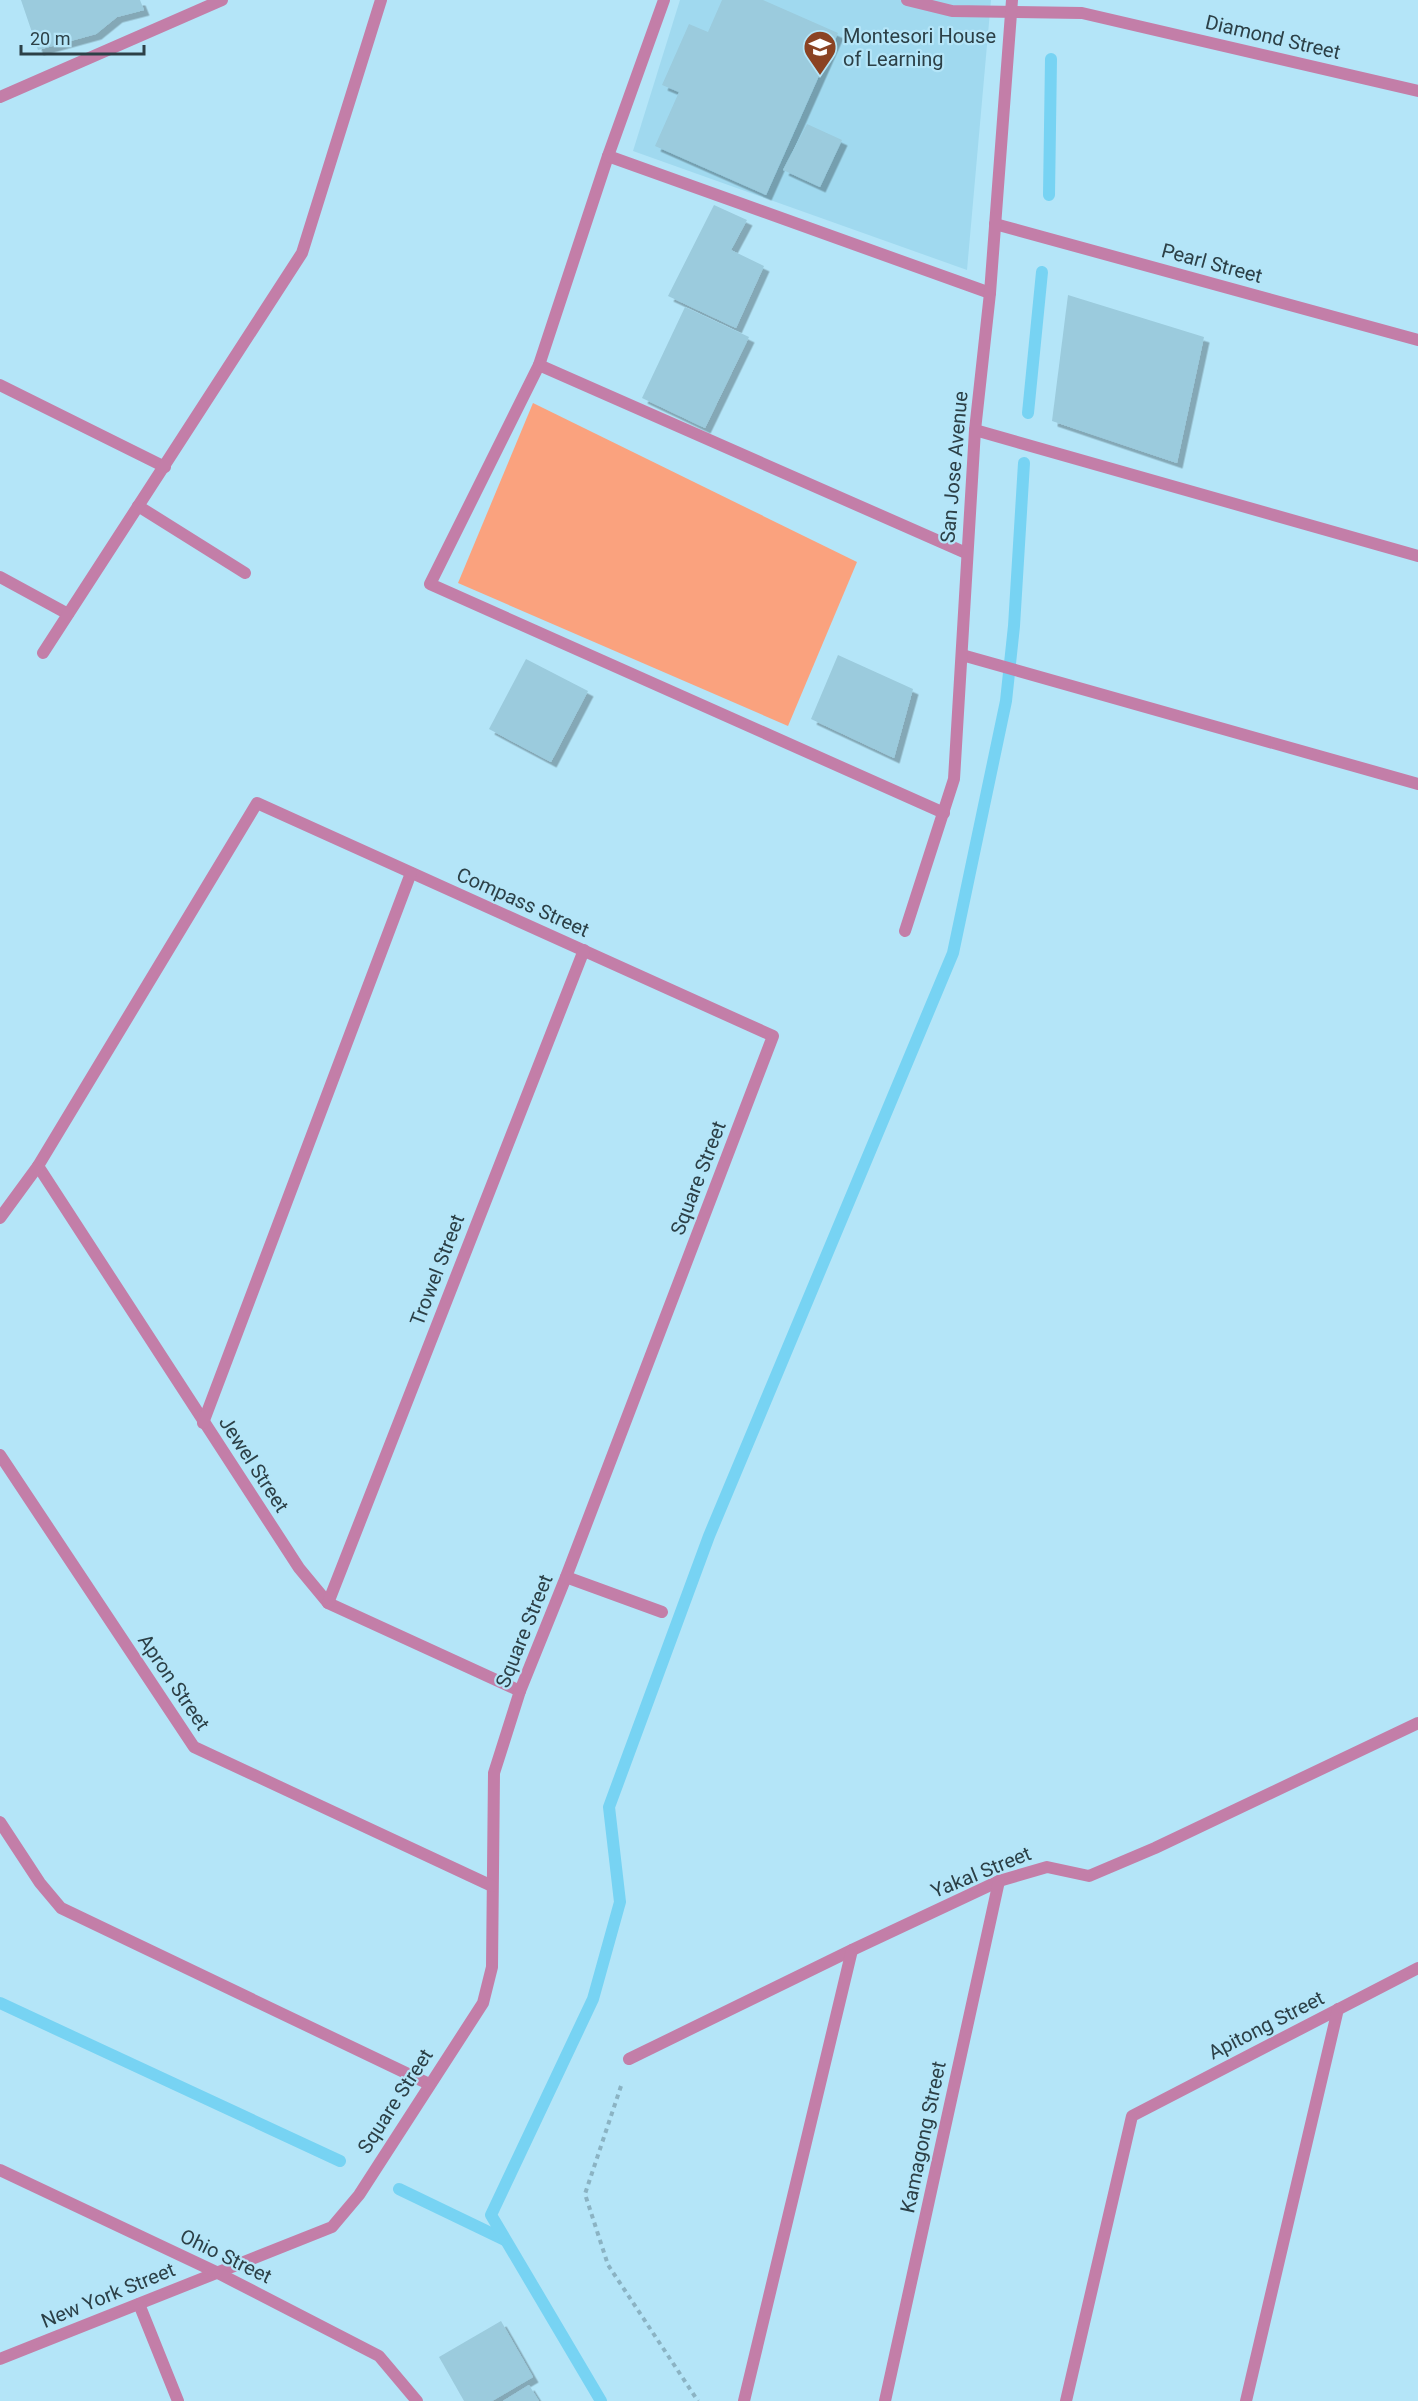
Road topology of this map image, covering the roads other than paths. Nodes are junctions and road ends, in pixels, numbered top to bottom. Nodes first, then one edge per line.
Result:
1 (222, 0) edge
2 (381, 0) edge
3 (664, 0) edge
4 (907, 0) edge
5 (1012, 5) edge
6 (1418, 91) edge
7 (0, 98) edge
8 (608, 156) junction
9 (995, 224) junction
10 (990, 293) junction
11 (1418, 340) edge
12 (539, 365) junction
13 (0, 385) edge
14 (975, 430) junction
15 (165, 467) junction
16 (138, 506) junction
17 (966, 553) junction
18 (1418, 556) edge
19 (245, 573) dead end
20 (0, 578) edge
21 (68, 614) junction
22 (43, 653) dead end
23 (962, 655) junction
24 (1418, 784) edge
25 (944, 813) junction
26 (411, 873) junction
27 (905, 931) dead end
28 (584, 950) junction
29 (773, 1036) joint
30 (38, 1166) junction
31 (0, 1218) edge
32 (204, 1423) junction
33 (0, 1455) edge
34 (566, 1577) junction
35 (328, 1603) junction
36 (662, 1612) dead end
37 (520, 1691) junction
38 (1418, 1723) edge
39 (0, 1822) edge
40 (999, 1881) junction
41 (492, 1886) junction
42 (852, 1950) junction
43 (1418, 1968) edge
44 (1338, 2009) junction
45 (629, 2059) road end
46 (429, 2084) junction
47 (0, 2170) edge
48 (332, 2227) joint
49 (216, 2272) junction
50 (139, 2304) junction
51 (0, 2359) edge
52 (178, 2401) edge
53 (417, 2401) edge
54 (744, 2401) edge
55 (885, 2401) edge
56 (1066, 2401) edge
57 (1246, 2401) edge

1 - 7 street
2 - 15 street
3 - 8 street
4 - 5 street, Diamond Street
5 - 6 street, Diamond Street
5 - 9 street, San Jose Avenue
8 - 10 street
8 - 12 street
9 - 10 street, San Jose Avenue
9 - 11 street, Pearl Street
10 - 14 street, San Jose Avenue
12 - 17 street
12 - 25 street
13 - 15 street
14 - 17 street, San Jose Avenue
14 - 18 street
15 - 16 street
16 - 19 street
16 - 21 street
17 - 23 street, San Jose Avenue
20 - 21 street
21 - 22 street
23 - 24 street
23 - 25 street, San Jose Avenue
25 - 27 street, San Jose Avenue
26 - 28 street, Compass Street
26 - 30 street, Compass Street
26 - 32 street
28 - 29 street, Compass Street
28 - 35 street, Trowel Street
29 - 34 street, Square Street
30 - 31 street
30 - 32 street, Jewel Street
32 - 35 street, Jewel Street
33 - 41 street, Apron Street
34 - 36 street
34 - 37 street, Square Street
35 - 37 street, Jewel Street
37 - 41 street, Square Street
38 - 40 street, Yakal Street
39 - 46 street
40 - 42 street, Yakal Street
40 - 55 street, Kamagong Street
41 - 46 street, Square Street
42 - 45 street, Yakal Street
42 - 54 street
43 - 44 street, Apitong Street
44 - 56 street, Apitong Street
44 - 57 street
46 - 48 street, Square Street
47 - 49 street, Ohio Street
48 - 49 street, New York Street
49 - 50 street, New York Street
49 - 53 street, Ohio Street
50 - 51 street, New York Street
50 - 52 street

